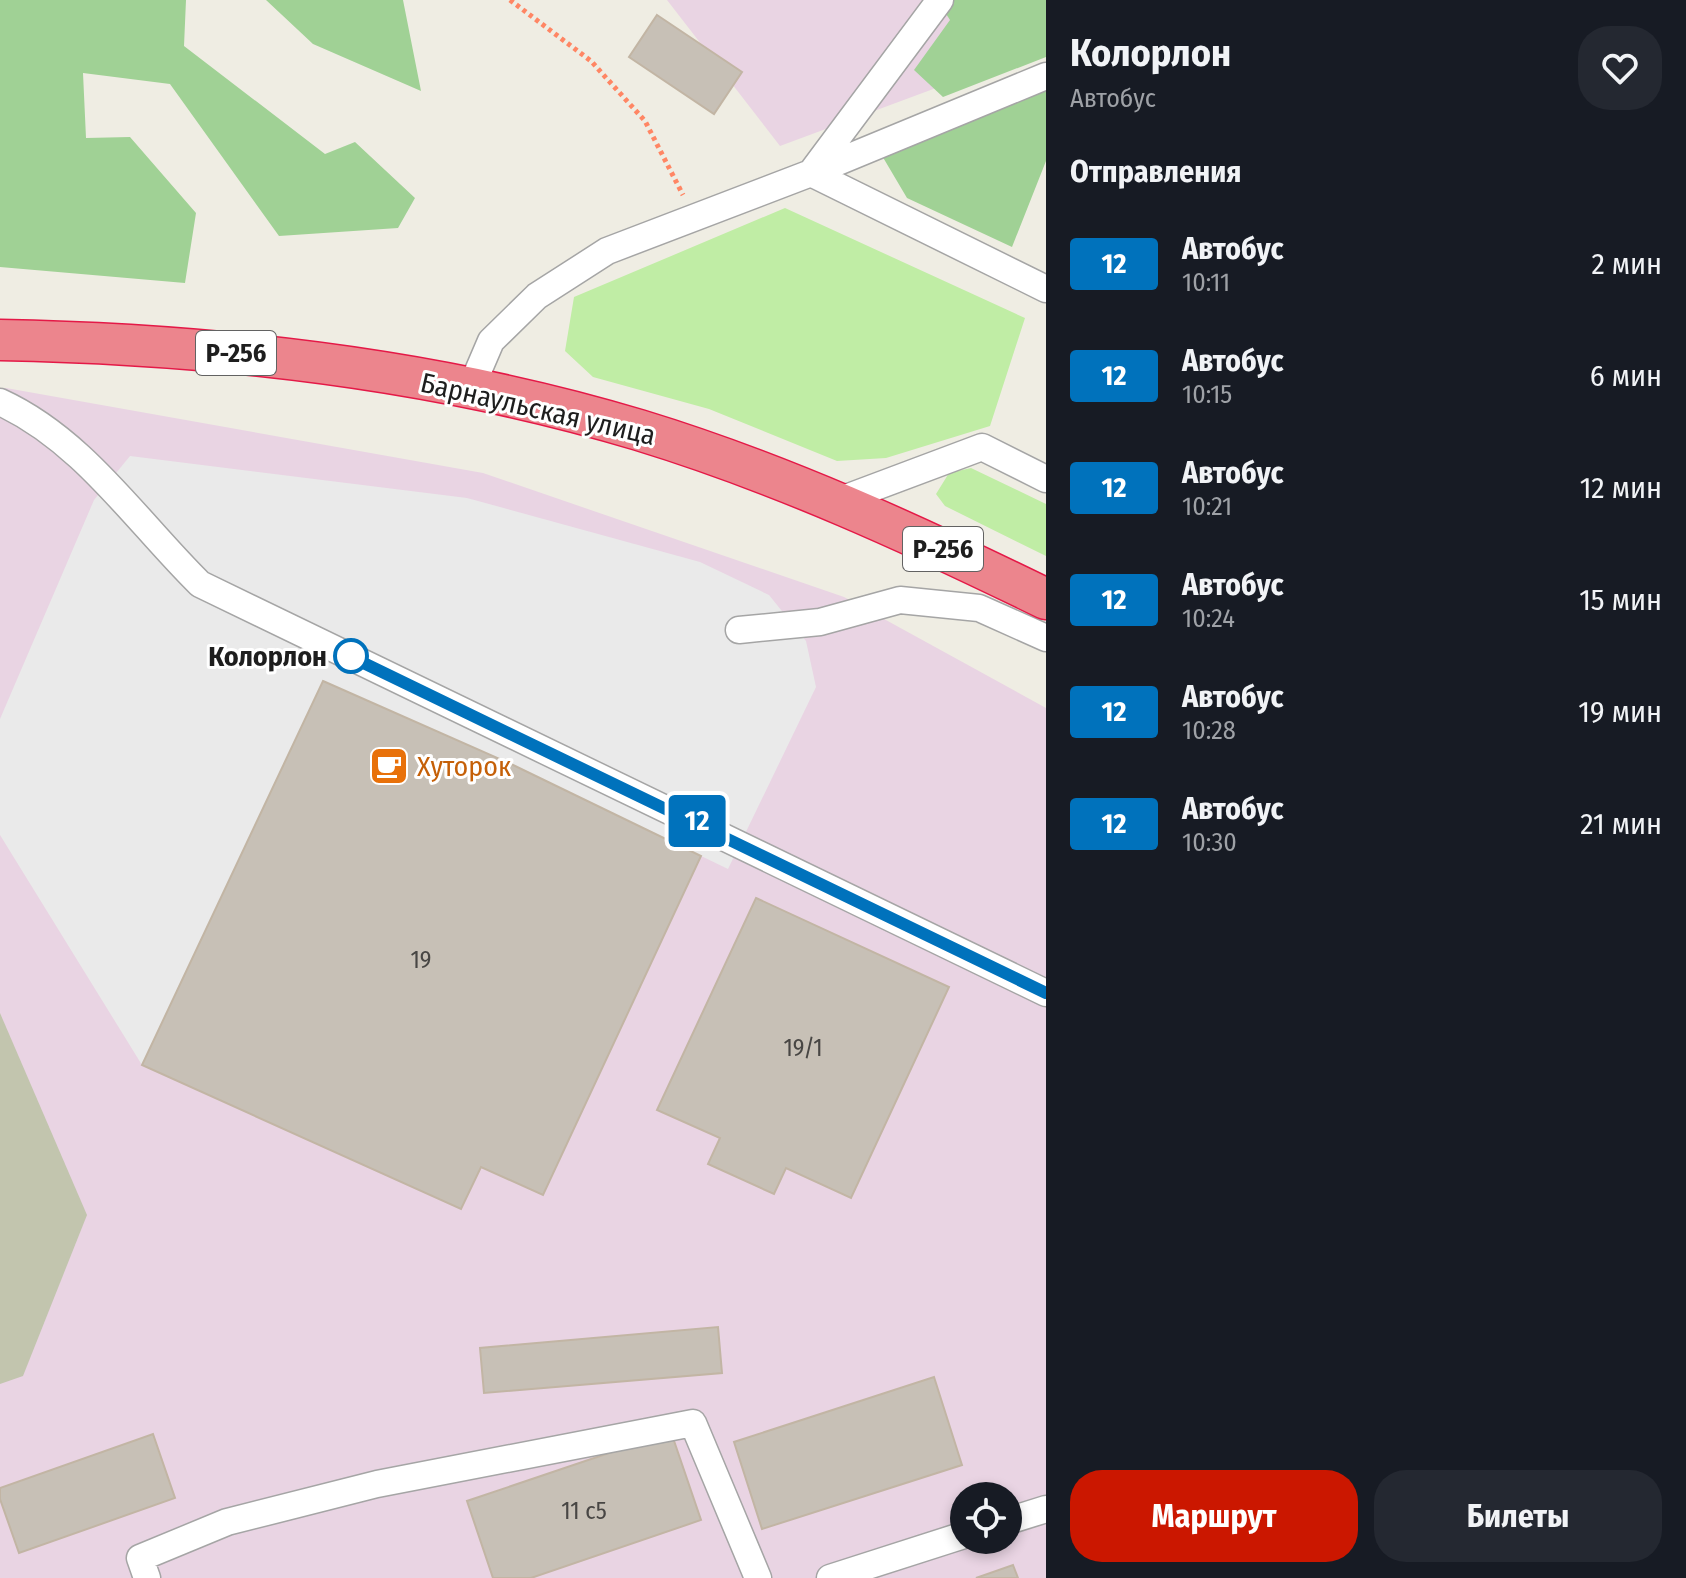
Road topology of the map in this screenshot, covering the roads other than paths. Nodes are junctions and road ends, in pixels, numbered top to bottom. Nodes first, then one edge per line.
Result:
1 (940, 0) edge
2 (1046, 76) edge
3 (811, 173) junction
4 (1046, 289) edge
5 (0, 340) edge
6 (470, 390) junction
7 (0, 402) edge
8 (1046, 479) edge
9 (838, 501) junction
10 (1046, 599) edge
11 (739, 630) dead end
12 (1046, 638) edge
13 (1046, 993) edge
14 (1046, 1510) edge
15 (1022, 1517) edge
16 (950, 1542) edge
17 (900, 1567) edge
18 (147, 1578) edge
19 (758, 1578) edge
20 (830, 1578) edge

1 - 3 street
2 - 3 street
3 - 4 street
3 - 6 street
5 - 6 highway, Барнаульская улица / Р-256
6 - 9 highway, Барнаульская улица / Р-256
7 - 13 street
8 - 9 street
9 - 10 highway, Барнаульская улица / Р-256
11 - 12 street
14 - 15 street
16 - 17 street
17 - 20 street
18 - 19 street

